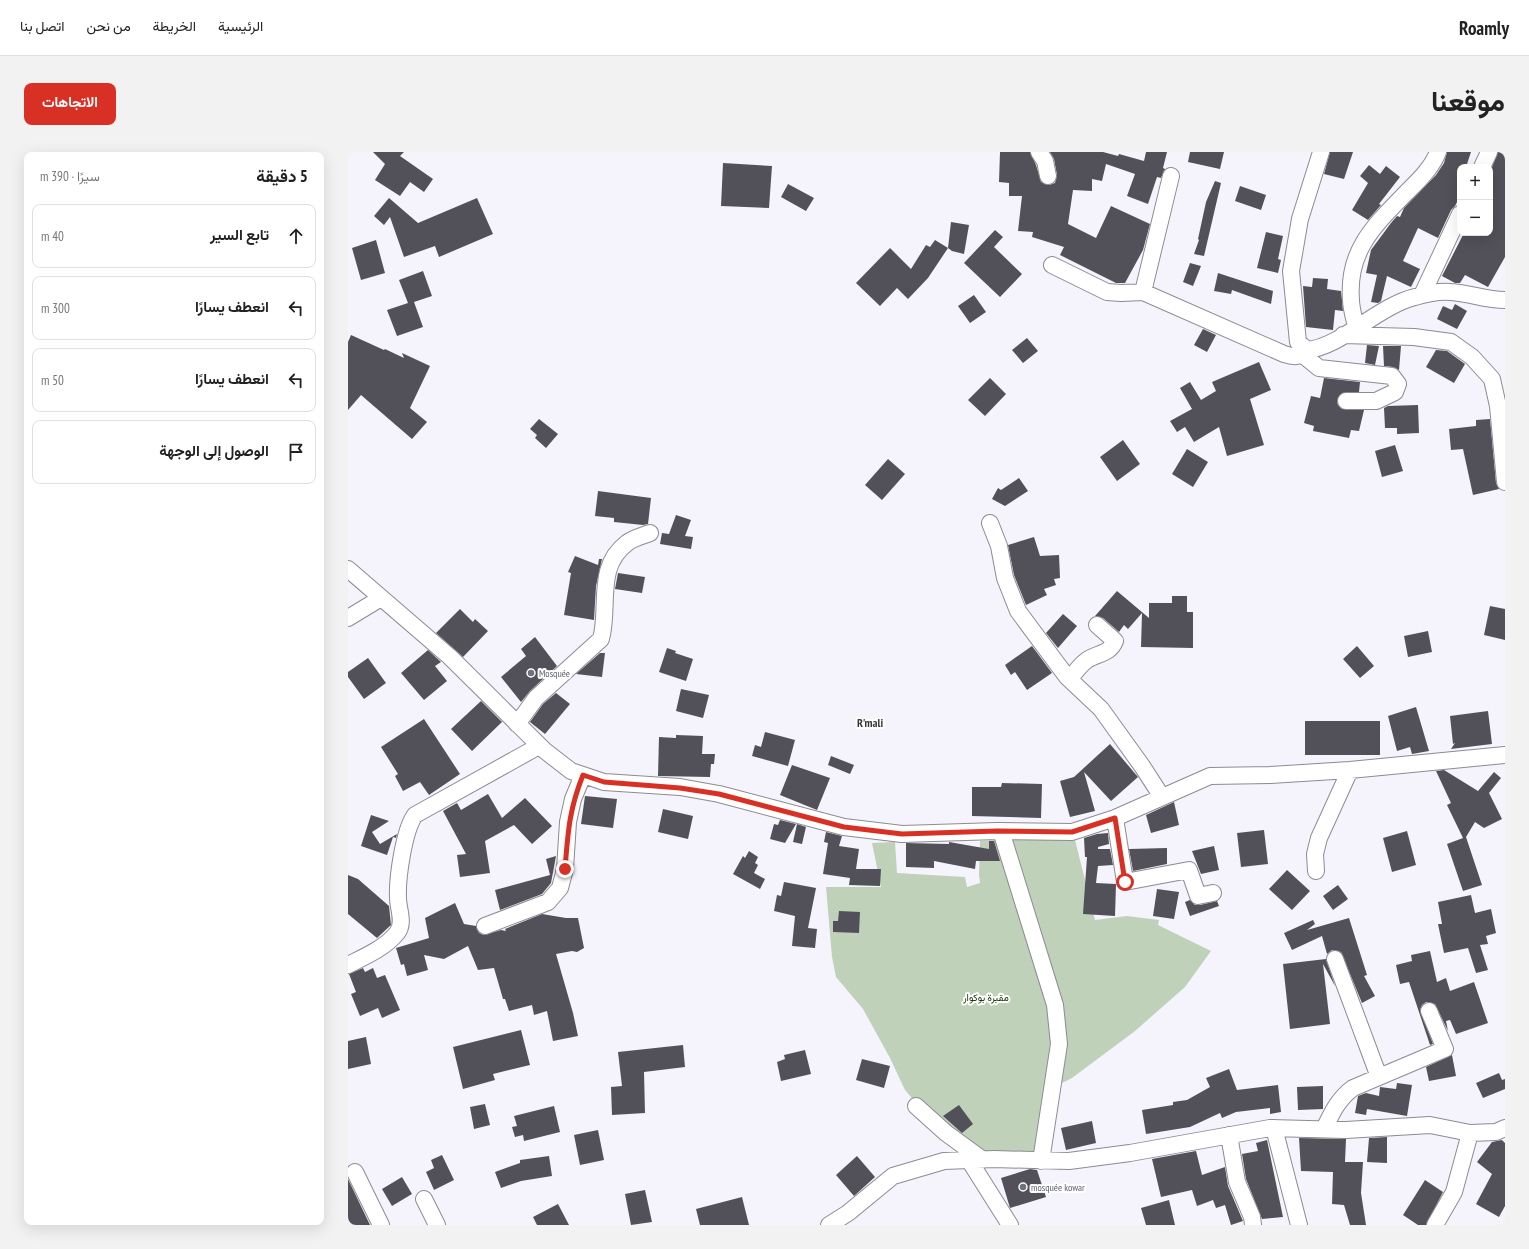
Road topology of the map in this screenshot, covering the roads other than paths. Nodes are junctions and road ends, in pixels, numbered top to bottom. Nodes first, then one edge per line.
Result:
1 (1039, 152) edge
2 (1321, 152) edge
3 (1438, 152) edge
4 (1489, 152) edge
5 (1483, 164) edge
6 (1048, 176) dead end
7 (1171, 176) dead end
8 (1457, 220) edge
9 (1052, 265) dead end
10 (1143, 292) junction
11 (1422, 295) junction
12 (1505, 298) edge
13 (1350, 331) junction
14 (1305, 352) junction
15 (1346, 401) dead end
16 (1505, 482) edge
17 (990, 523) dead end
18 (650, 533) dead end
19 (348, 569) edge
20 (381, 598) junction
21 (348, 618) edge
22 (1097, 625) dead end
23 (1070, 679) junction
24 (517, 724) junction
25 (539, 746) junction
26 (1505, 754) edge
27 (1350, 770) junction
28 (583, 775) junction
29 (1162, 797) junction
30 (1115, 818) junction
31 (1001, 831) junction
32 (1316, 871) dead end
33 (1213, 893) dead end
34 (485, 926) dead end
35 (1335, 959) dead end
36 (348, 966) edge
37 (1429, 1011) dead end
38 (1379, 1077) junction
39 (916, 1106) dead end
40 (1274, 1128) junction
41 (1505, 1128) edge
42 (1324, 1129) junction
43 (1470, 1133) junction
44 (1229, 1135) junction
45 (976, 1160) junction
46 (1041, 1161) junction
47 (355, 1172) dead end
48 (424, 1200) dead end
49 (381, 1225) edge
50 (437, 1225) edge
51 (829, 1225) edge
52 (1010, 1225) edge
53 (1253, 1225) edge
54 (1299, 1225) edge
55 (1435, 1225) edge

1 - 6 street
2 - 14 street
3 - 13 street
4 - 5 street
7 - 10 street
8 - 11 street
9 - 10 street
10 - 14 street
11 - 12 street
11 - 13 street
13 - 14 street
13 - 16 street
14 - 15 street
17 - 23 street
18 - 24 street
19 - 20 street
20 - 21 street
20 - 24 street
22 - 23 street
23 - 29 street
24 - 25 street
25 - 28 street
25 - 36 street
26 - 27 street
27 - 29 street
27 - 32 street
28 - 31 street
28 - 34 street
29 - 30 street
30 - 31 street
30 - 33 street
31 - 46 street
35 - 38 street
37 - 38 street
38 - 42 street
39 - 45 street
40 - 42 street
40 - 44 street
40 - 54 street
41 - 43 street
42 - 43 street
43 - 55 street
44 - 46 street
44 - 53 street
45 - 46 street
45 - 51 street
45 - 52 street
47 - 49 street
48 - 50 street

